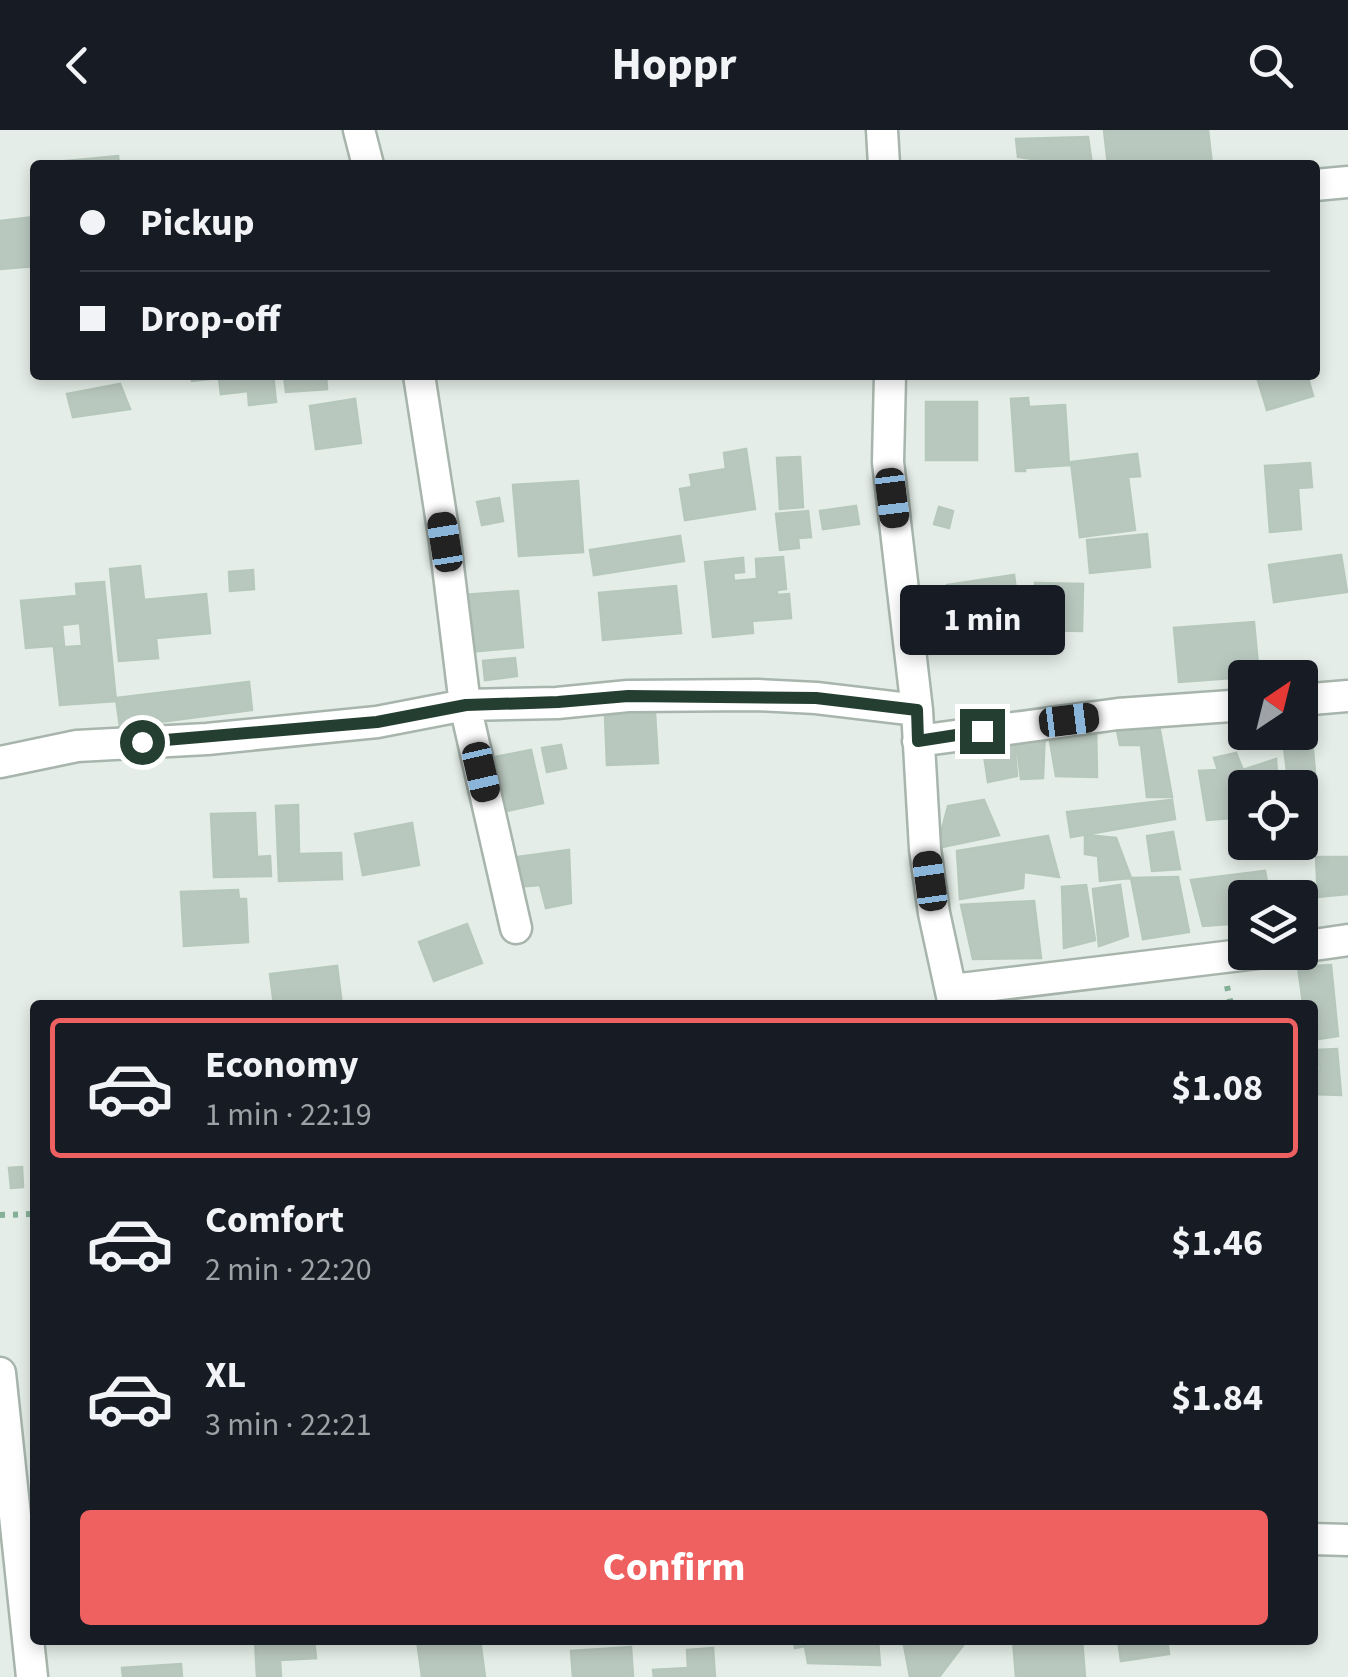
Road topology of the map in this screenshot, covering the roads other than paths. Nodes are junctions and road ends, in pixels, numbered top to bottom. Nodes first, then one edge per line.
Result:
1 (358, 130) edge
2 (882, 130) edge
3 (367, 160) edge
4 (884, 160) edge
5 (1348, 182) edge
6 (1320, 185) edge
7 (421, 380) edge
8 (890, 380) edge
9 (1348, 696) edge
10 (1318, 698) edge
11 (466, 705) junction
12 (1228, 705) edge
13 (917, 710) junction
14 (918, 741) junction
15 (0, 762) edge
16 (516, 928) dead end
17 (1348, 940) edge
18 (1318, 944) edge
19 (1228, 959) edge
20 (1071, 975) junction
21 (953, 998) edge
22 (1052, 1000) edge
23 (0, 1373) edge
24 (1318, 1539) edge
25 (1348, 1540) edge
26 (18, 1571) edge
27 (32, 1677) edge

1 - 3 street
2 - 4 street
5 - 6 street
7 - 11 street
8 - 13 street
9 - 10 street
11 - 13 street
11 - 15 street
11 - 16 street
12 - 14 street
13 - 14 street
14 - 21 street
17 - 18 street
19 - 20 street
20 - 21 street
20 - 22 street
23 - 26 street
24 - 25 street
26 - 27 street

